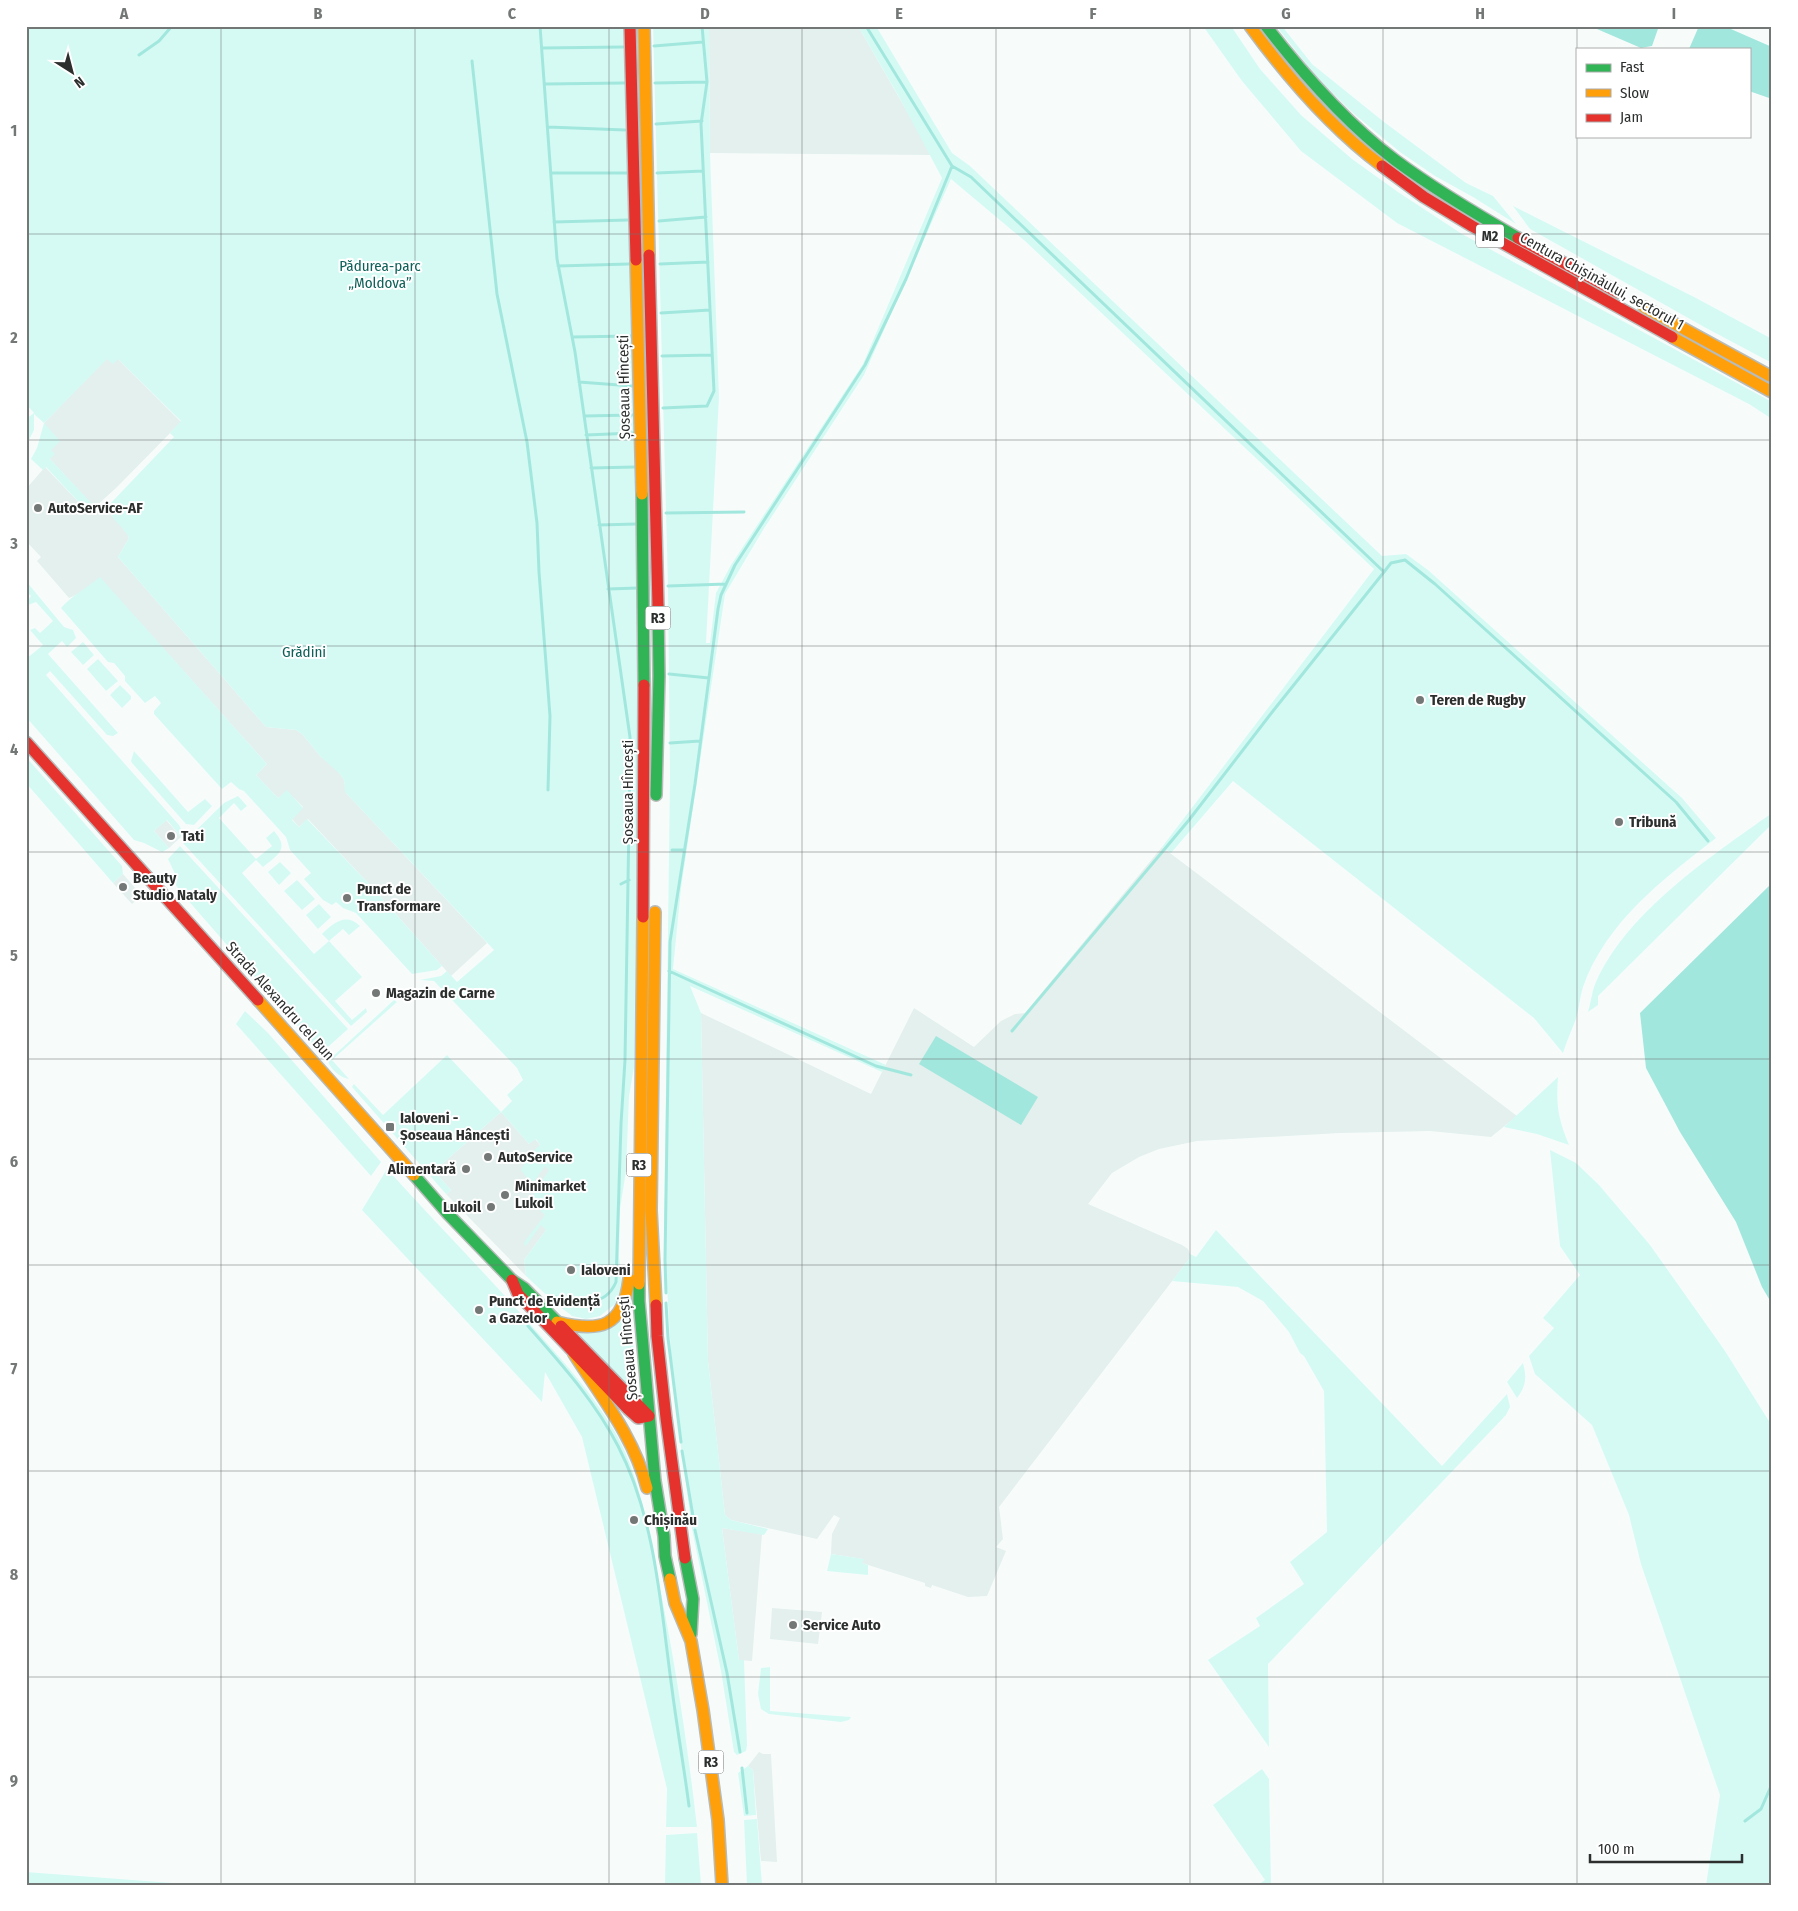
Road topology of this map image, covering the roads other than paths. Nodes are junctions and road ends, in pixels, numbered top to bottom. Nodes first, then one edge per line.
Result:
1 (630, 26) edge
2 (644, 26) edge
3 (1250, 26) edge
4 (1266, 26) edge
5 (1772, 377) edge
6 (1772, 392) edge
7 (26, 742) edge
8 (656, 809) dead end
9 (655, 902) dead end
10 (640, 1016) junction
11 (651, 1210) junction
12 (512, 1280) junction
13 (557, 1322) junction
14 (574, 1354) junction
15 (664, 1393) junction
16 (651, 1415) junction
17 (684, 1553) junction
18 (665, 1556) junction
19 (690, 1641) junction
20 (722, 1885) edge

1 - 10 main road, Șoseaua Hîncești / R3
2 - 8 main road, Șoseaua Hîncești / R3
3 - 6 main road, Centura Chișinăului, sectorul 1 / M2
4 - 5 main road, Centura Chișinăului, sectorul 1 / M2
7 - 12 main road, Strada Alexandru cel Bun
9 - 11 main road, Șoseaua Hîncești / R3
10 - 13 main road, R3
10 - 16 main road, Șoseaua Hîncești / R3
11 - 15 main road, Șoseaua Hîncești / R3
11 - 16 main road, R3
12 - 13 main road, Strada Alexandru cel Bun
12 - 14 main road, Strada Alexandru cel Bun
13 - 16 main road, Strada Alexandru cel Bun
14 - 16 main road, Strada Alexandru cel Bun
14 - 18 main road, R3
15 - 16 main road
15 - 17 main road, Șoseaua Hîncești / R3
16 - 17 main road, R3
16 - 18 main road, Șoseaua Hîncești / R3
17 - 19 main road, R3
18 - 19 main road, R3
19 - 20 main road, R3

